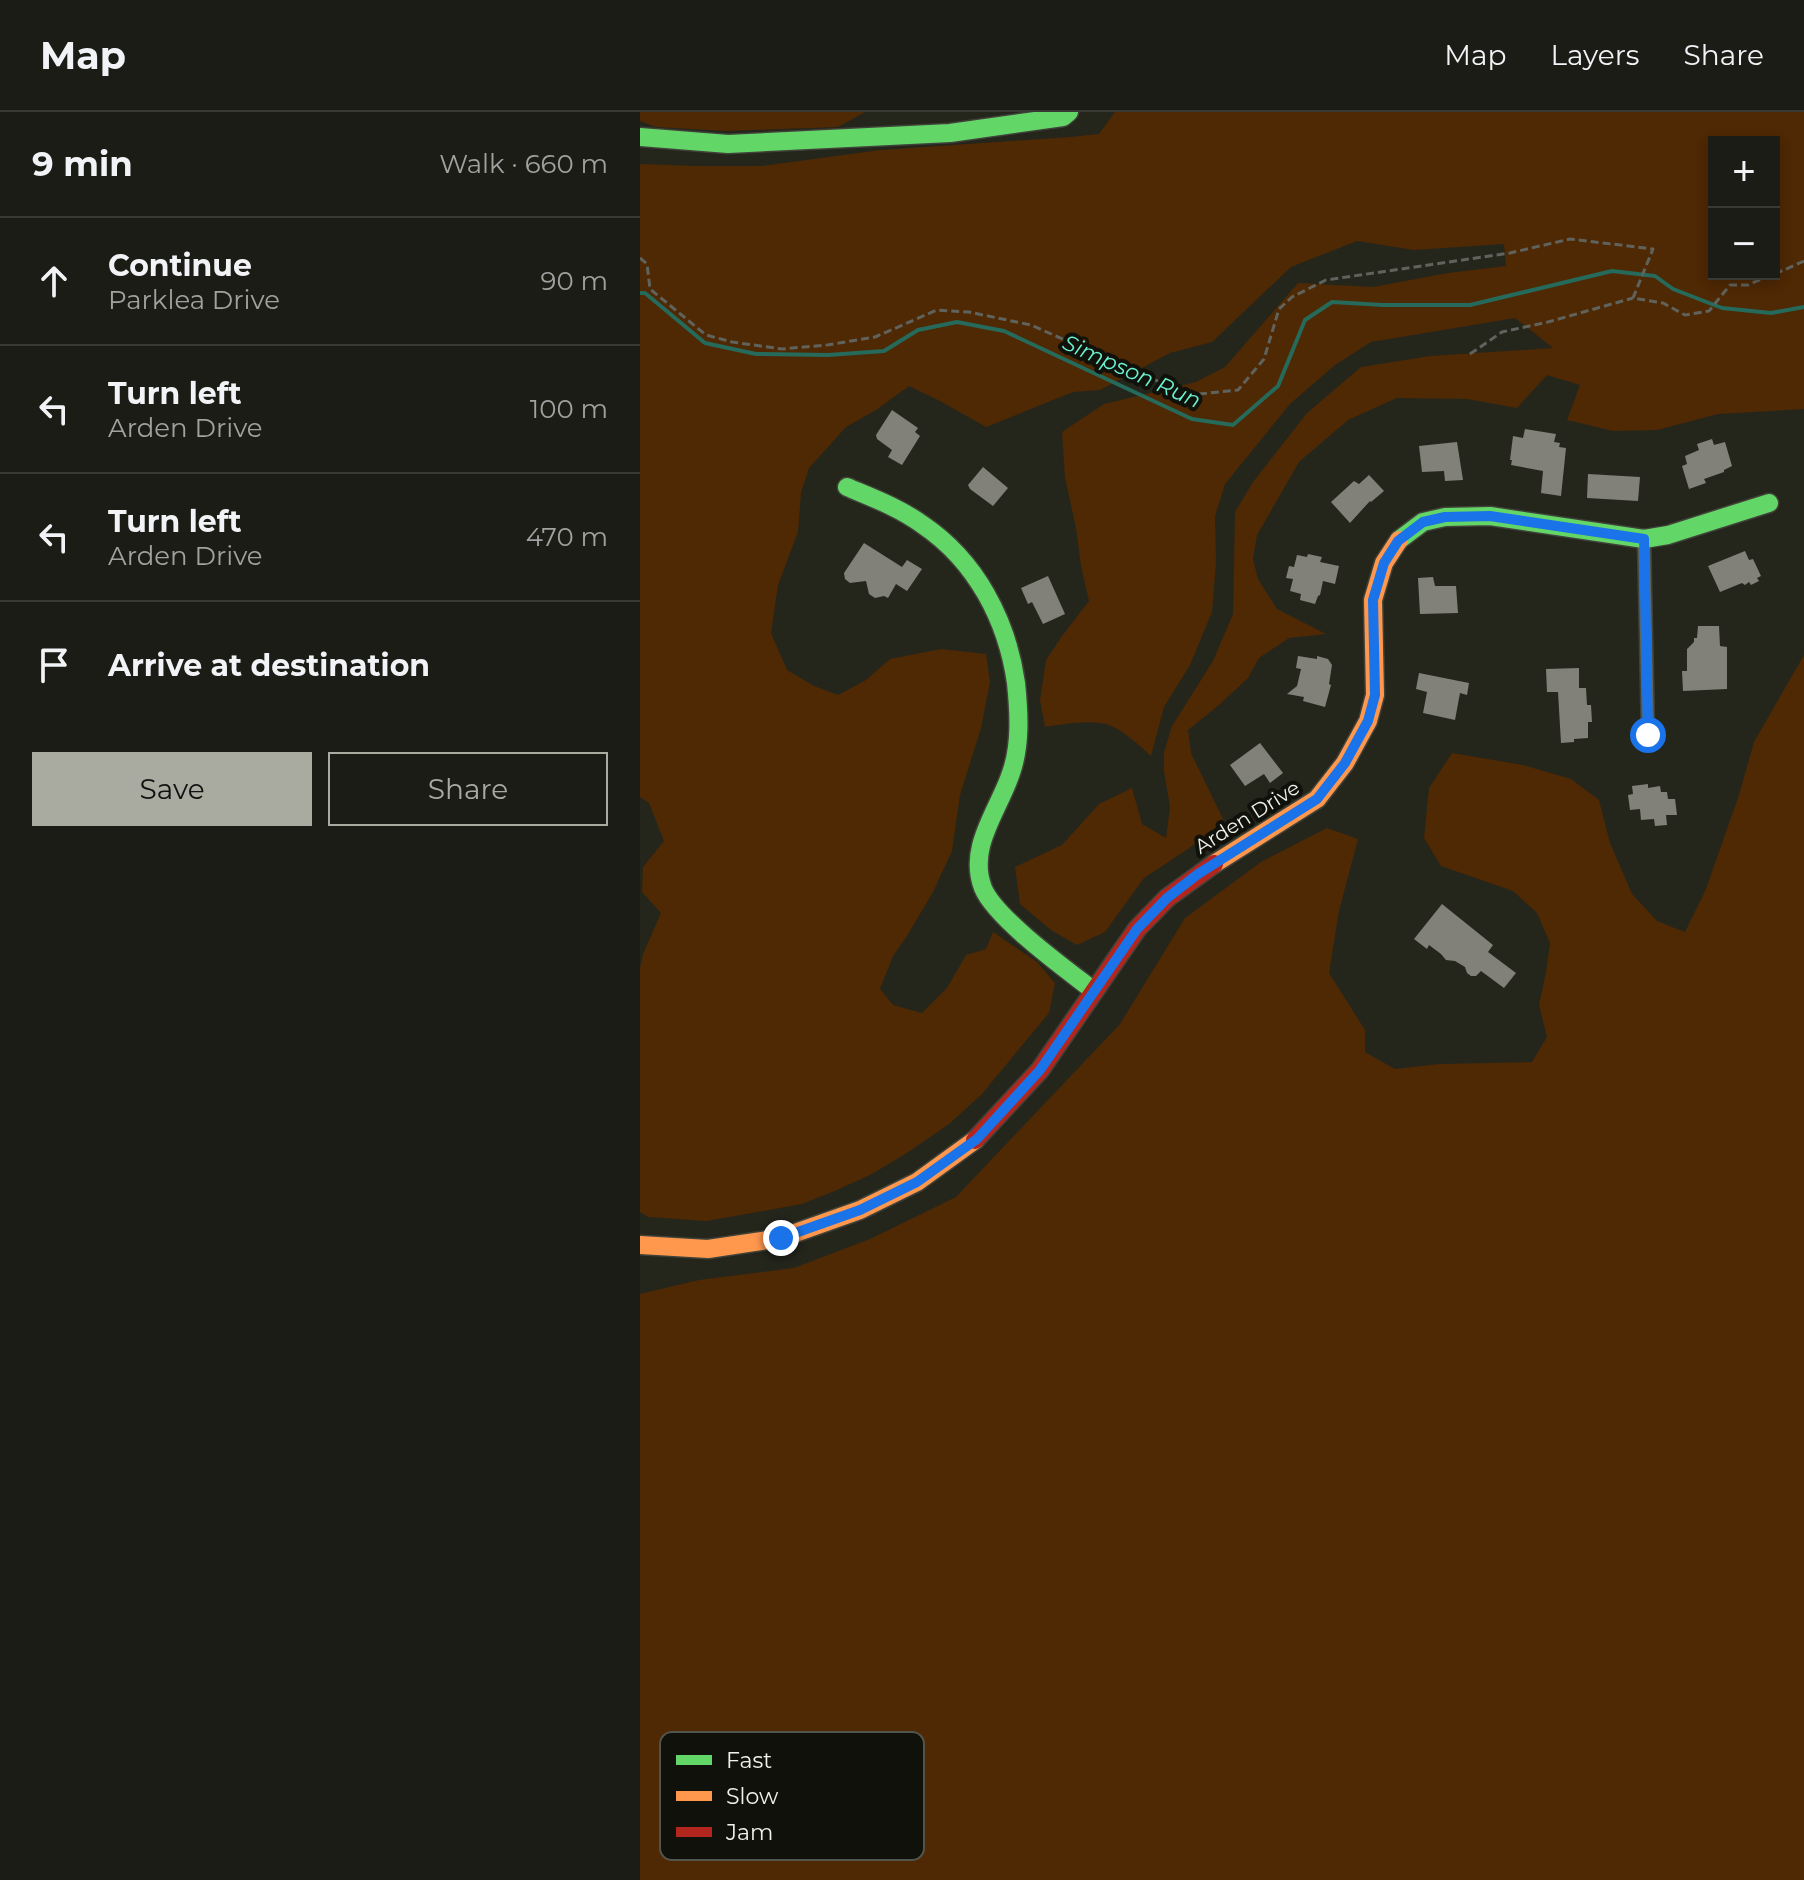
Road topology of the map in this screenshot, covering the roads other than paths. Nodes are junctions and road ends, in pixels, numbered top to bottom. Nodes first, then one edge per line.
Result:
1 (1069, 112) edge
2 (640, 137) edge
3 (847, 487) dead end
4 (1769, 503) dead end
5 (1644, 539) junction
6 (1648, 735) dead end
7 (1094, 991) junction
8 (640, 1245) edge

1 - 2 street
3 - 7 street
4 - 5 street, Arden Drive
5 - 6 street
5 - 7 street, Arden Drive
7 - 8 street, Arden Drive

